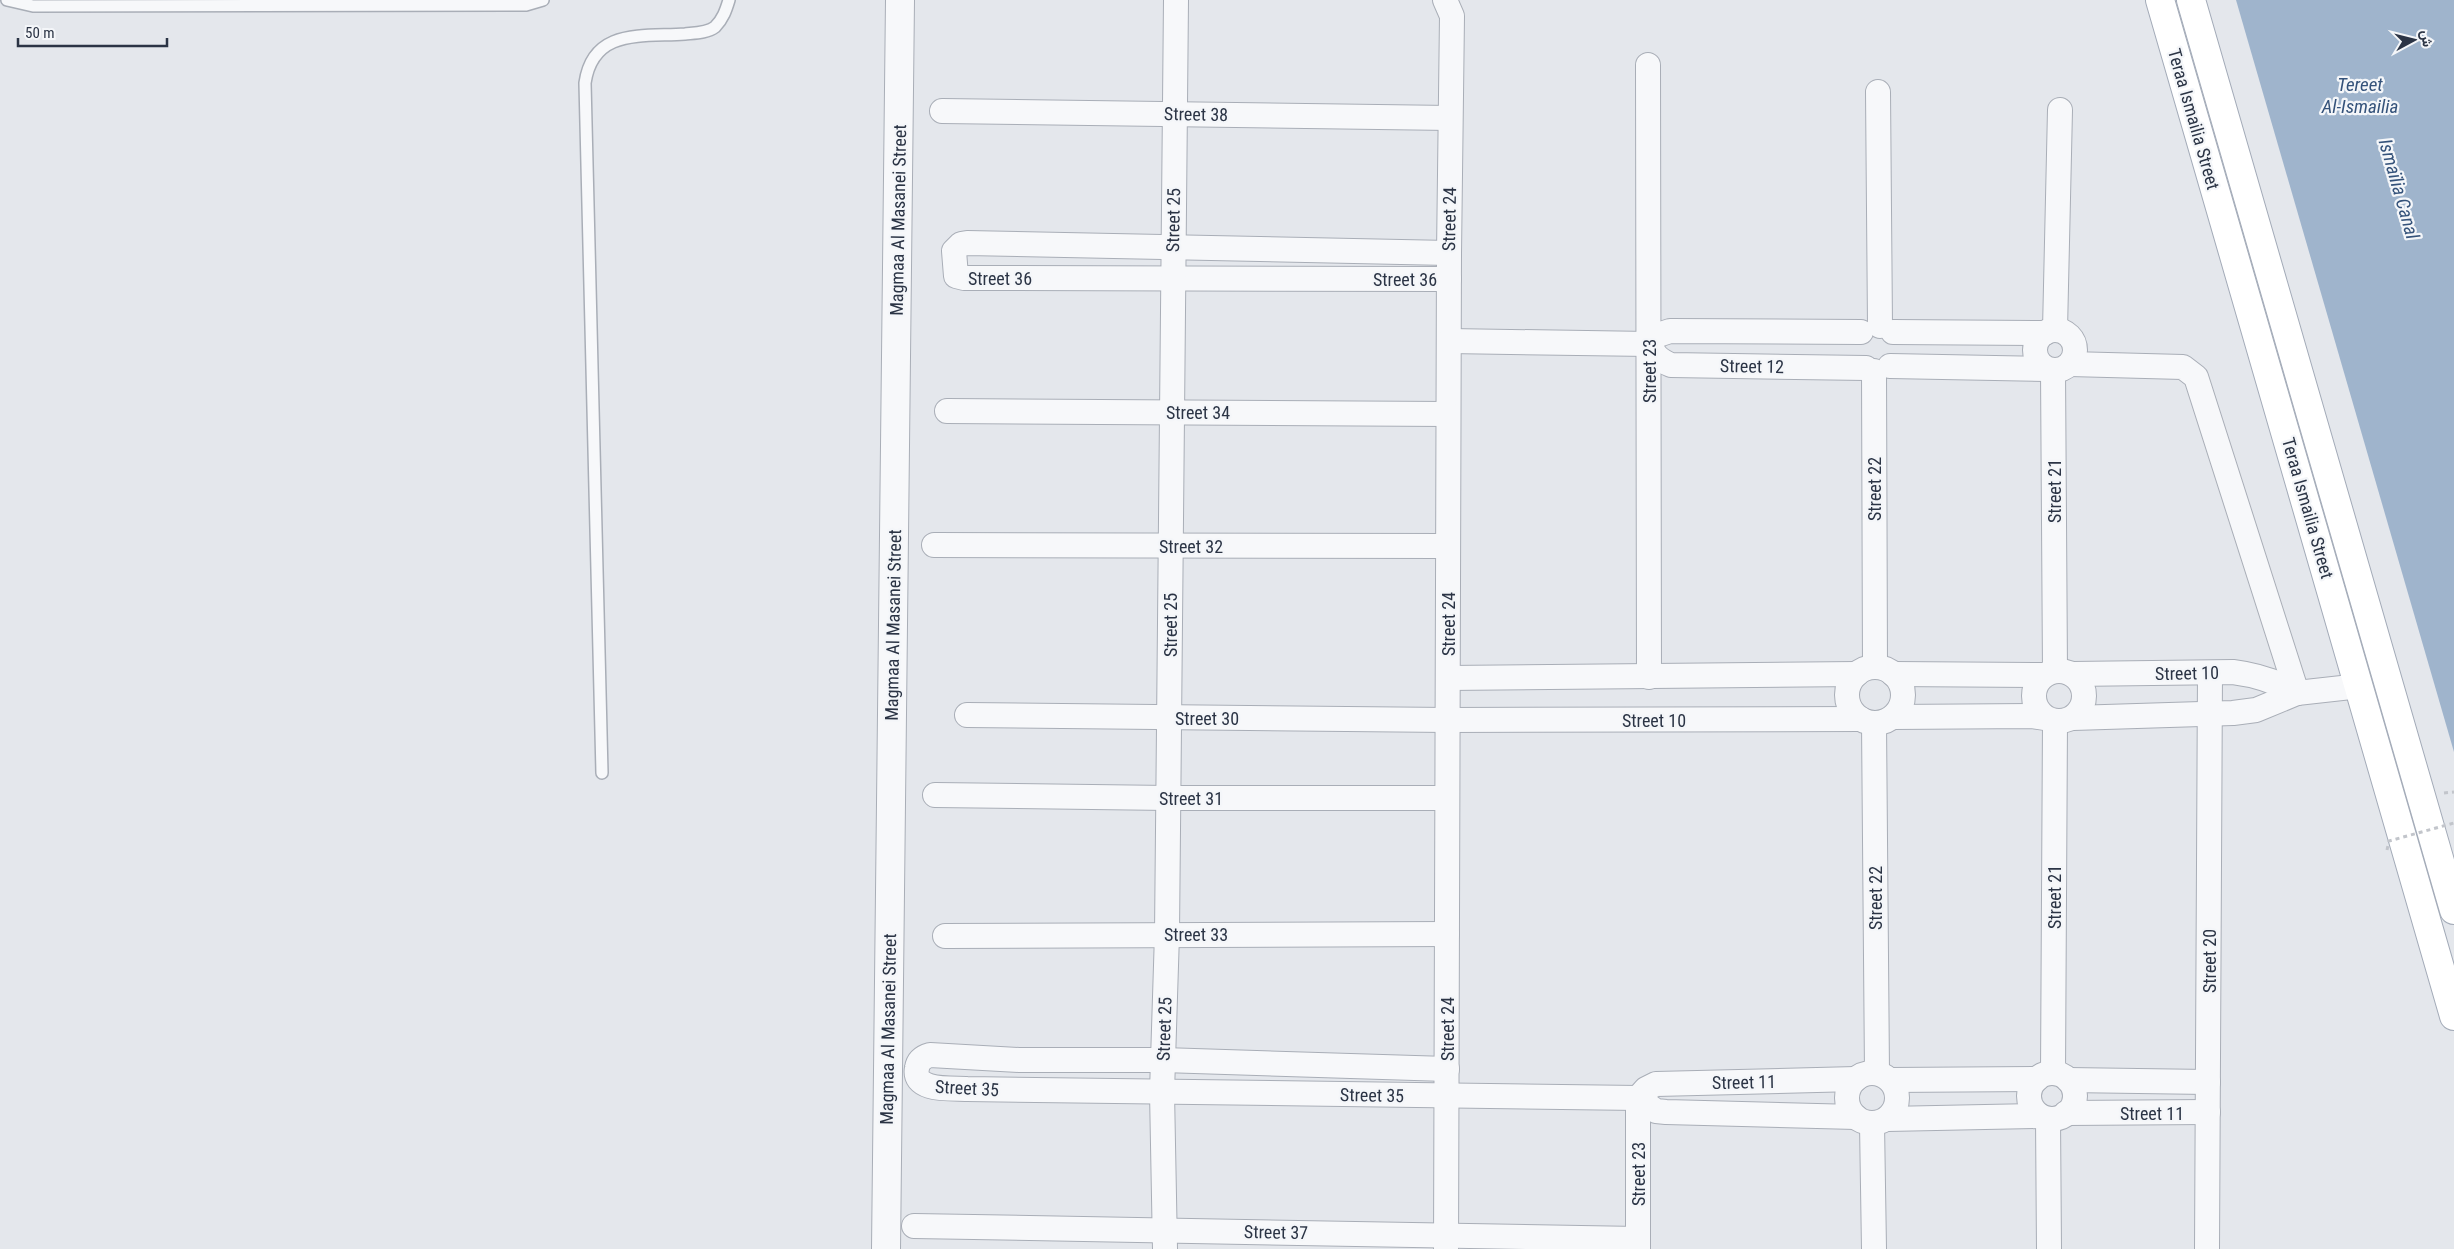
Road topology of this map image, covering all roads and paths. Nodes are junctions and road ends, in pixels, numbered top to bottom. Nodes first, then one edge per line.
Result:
1 (7, 0) edge
2 (543, 0) edge
3 (729, 0) edge
4 (900, 0) edge
5 (1176, 0) edge
6 (1445, 0) edge
7 (2160, 0) edge
8 (2191, 0) edge
9 (1648, 65) dead end
10 (1878, 92) dead end
11 (2060, 110) dead end
12 (942, 111) dead end
13 (1174, 114) junction
14 (1450, 118) junction
15 (1173, 248) junction
16 (1449, 253) junction
17 (1173, 277) junction
18 (1449, 279) junction
19 (1878, 330) junction
20 (2050, 331) junction
21 (1449, 341) junction
22 (1648, 344) junction
23 (1877, 368) junction
24 (2056, 368) junction
25 (947, 411) dead end
26 (1172, 412) junction
27 (1448, 414) junction
28 (934, 545) dead end
29 (1170, 546) junction
30 (1448, 546) junction
31 (1875, 672) junction
32 (2210, 672) junction
33 (2057, 673) junction
34 (1649, 677) junction
35 (1448, 678) junction
36 (2360, 686) junction
37 (2297, 692) junction
38 (2210, 713) junction
39 (967, 715) dead end
40 (1169, 718) junction
41 (2058, 719) junction
42 (1448, 720) junction
43 (1876, 720) junction
44 (602, 773) dead end
45 (2446, 792) dead end
46 (2454, 792) edge
47 (935, 795) dead end
48 (1168, 798) junction
49 (1447, 798) junction
50 (2454, 823) edge
51 (2387, 850) dead end
52 (2454, 910) edge
53 (1167, 934) junction
54 (1447, 934) junction
55 (945, 936) dead end
56 (2454, 1016) edge
57 (1163, 1060) junction
58 (1447, 1069) junction
59 (1874, 1077) junction
60 (2053, 1078) junction
61 (2208, 1082) junction
62 (1162, 1092) junction
63 (1447, 1097) junction
64 (1638, 1098) junction
65 (2208, 1112) junction
66 (2052, 1116) junction
67 (1872, 1120) junction
68 (914, 1226) dead end
69 (1165, 1240) edge
70 (1446, 1242) edge
71 (1638, 1244) edge
72 (886, 1249) edge
73 (1874, 1249) edge
74 (2049, 1249) edge
75 (2207, 1249) edge

1 - 2 lane
3 - 44 lane
4 - 72 street, Magmaa Al Masanei Street
5 - 13 street, Street 25
6 - 14 street, Street 24
7 - 36 main road, Teraa Ismailia Street
8 - 52 main road, Teraa Ismailia Street
9 - 22 street, Street 23
10 - 19 street
11 - 20 street
12 - 13 street, Street 38
13 - 14 street, Street 38
13 - 15 street, Street 25
14 - 16 street, Street 24
15 - 16 street, Street 36
15 - 17 street, Street 25
15 - 17 street, Street 36
16 - 18 street, Street 24
17 - 18 street, Street 36
17 - 26 street, Street 25
18 - 21 street, Street 24
19 - 20 street, Street 12
19 - 22 street, Street 12
19 - 23 street
19 - 23 street
20 - 24 street
20 - 24 street
21 - 22 street, Street 12
21 - 27 street, Street 24
22 - 23 street, Street 12
22 - 34 street, Street 23
23 - 24 street, Street 12
23 - 31 street, Street 22
24 - 33 street, Street 21
24 - 37 street, Street 12
25 - 26 street, Street 34
26 - 27 street, Street 34
26 - 29 street, Street 25
27 - 30 street, Street 24
28 - 29 street, Street 32
29 - 30 street, Street 32
29 - 40 street, Street 25
30 - 35 street, Street 24
31 - 33 street, Street 10
31 - 34 street, Street 10
31 - 43 street
31 - 43 street
32 - 33 street, Street 10
32 - 37 street, Street 10
32 - 38 street, Street 20
33 - 41 street
33 - 41 street
34 - 35 street, Street 10
35 - 42 street, Street 24
36 - 37 street, Street 10
36 - 56 main road, Teraa Ismailia Street
37 - 38 street, Street 10
38 - 41 street, Street 10
38 - 61 street, Street 20
39 - 40 street, Street 30
40 - 42 street, Street 30
40 - 48 street, Street 25
41 - 43 street, Street 10
41 - 60 street, Street 21
42 - 43 street, Street 10
42 - 49 street, Street 24
43 - 59 street, Street 22
45 - 46 path
47 - 48 street, Street 31
48 - 49 street, Street 31
48 - 53 street, Street 25
49 - 54 street, Street 24
50 - 51 path, bridge
53 - 54 street, Street 33
53 - 55 street, Street 33
53 - 57 street, Street 25
54 - 58 street, Street 24
57 - 58 street, Street 35
57 - 62 street, Street 25
57 - 62 street, Street 35
58 - 63 street, Street 24
59 - 60 street, Street 11
59 - 64 street, Street 11
59 - 67 street
59 - 67 street
60 - 61 street, Street 11
60 - 66 street
60 - 66 street
61 - 65 street, Street 20
62 - 63 street, Street 35
62 - 69 street, Street 25
63 - 64 street
63 - 70 street, Street 24
64 - 67 street, Street 11
64 - 71 street, Street 23
65 - 66 street, Street 11
65 - 75 street, Street 20
66 - 67 street, Street 11
66 - 74 street
67 - 73 street
68 - 69 street, Street 37
69 - 70 street, Street 37
70 - 71 street, Street 37

